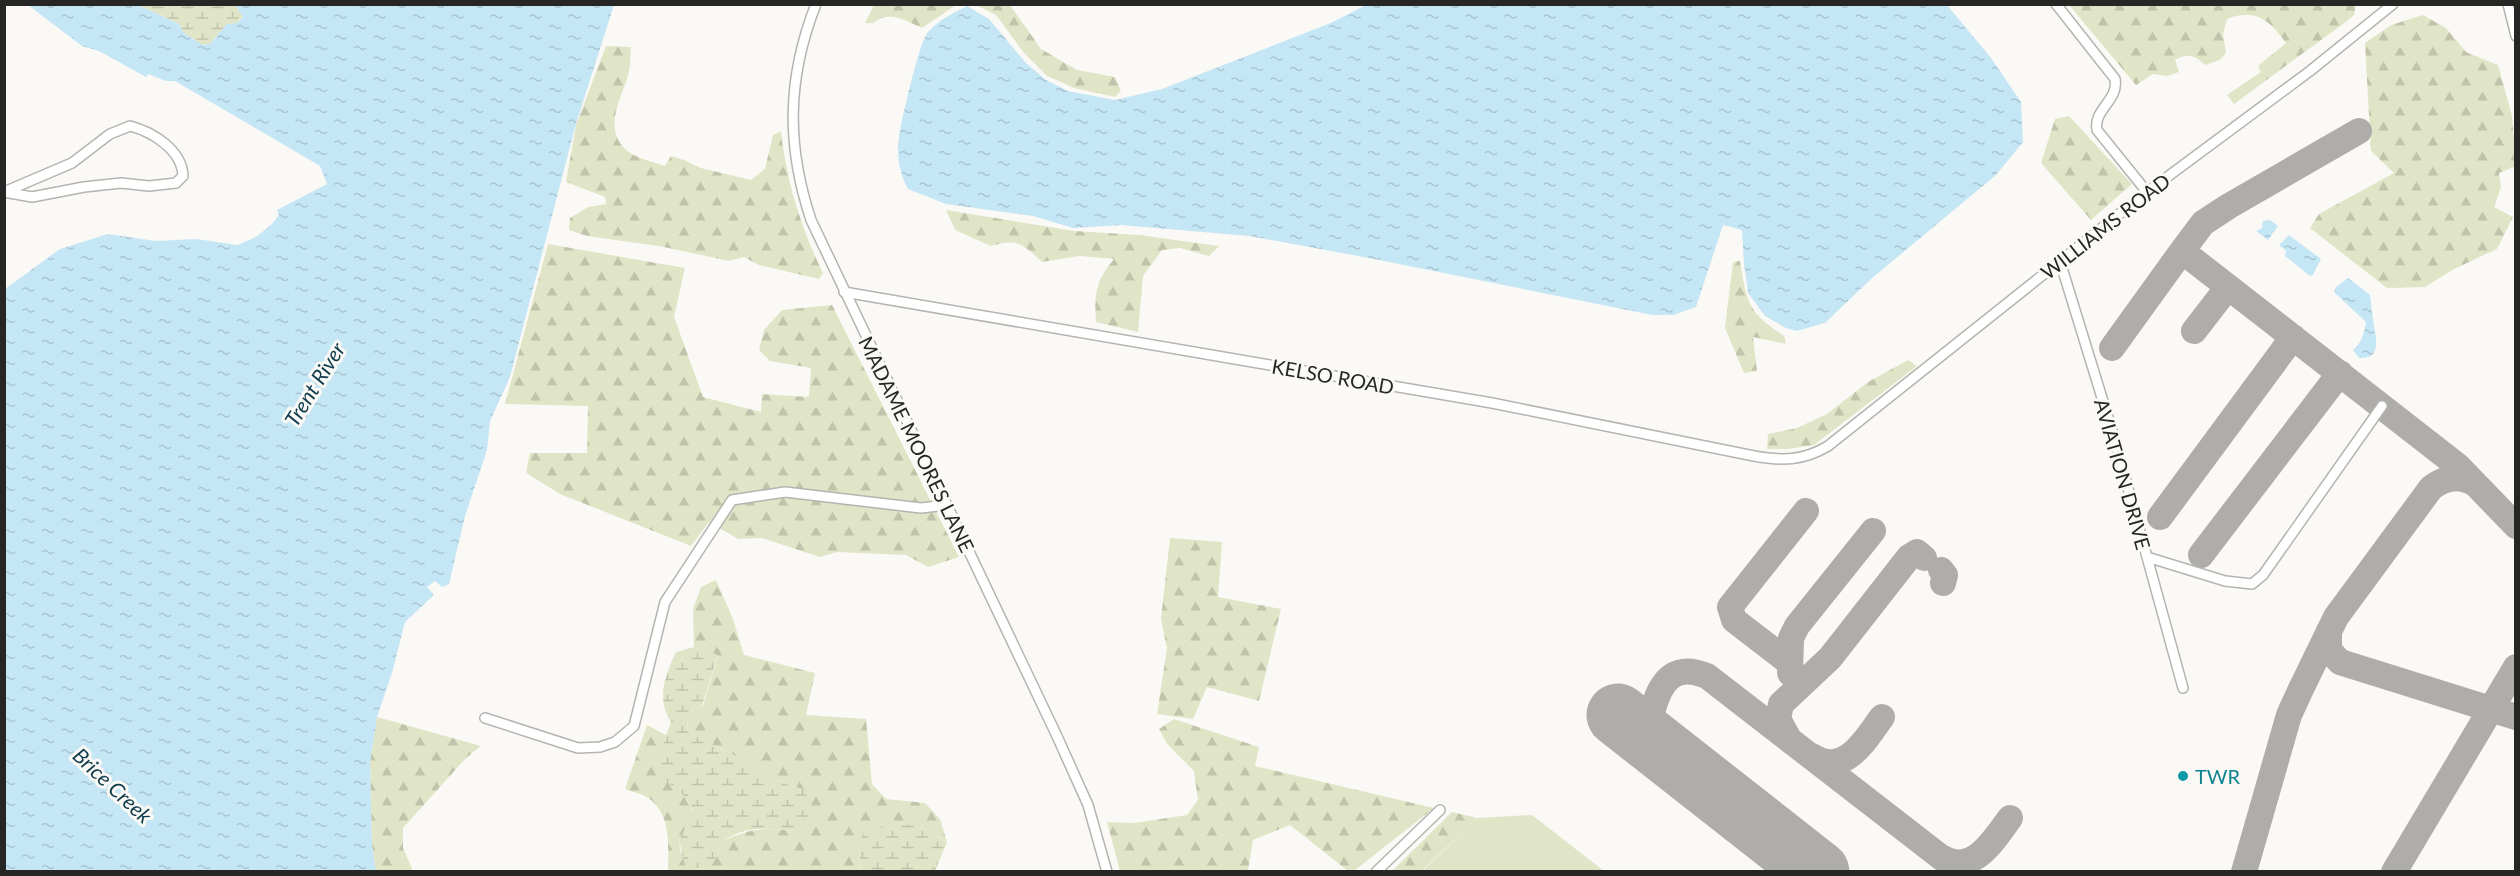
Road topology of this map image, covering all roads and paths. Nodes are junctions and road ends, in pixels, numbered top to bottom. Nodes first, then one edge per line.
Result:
1 (816, 4) edge
2 (2056, 4) edge
3 (2393, 4) edge
4 (2508, 4) edge
5 (2516, 36) edge
6 (47, 175) junction
7 (4, 192) edge
8 (2147, 192) junction
9 (52, 193) junction
10 (2057, 263) junction
11 (844, 292) junction
12 (2382, 406) dead end
13 (1820, 451) joint
14 (946, 505) junction
15 (2147, 557) junction
16 (2183, 688) dead end
17 (485, 718) dead end
18 (1440, 810) dead end
19 (1107, 872) edge
20 (1376, 872) edge

1 - 11 street, MADAME MOORES LANE
2 - 8 street
3 - 8 street, WILLIAMS ROAD
4 - 5 street
6 - 7 street
6 - 9 street
6 - 9 street
7 - 9 street
8 - 10 street, WILLIAMS ROAD
10 - 13 street, WILLIAMS ROAD
10 - 15 street, AVIATION DRIVE
11 - 13 street, KELSO ROAD
11 - 14 street, MADAME MOORES LANE
12 - 15 street
14 - 17 street
14 - 19 street, MADAME MOORES LANE
15 - 16 street, AVIATION DRIVE
18 - 20 street

